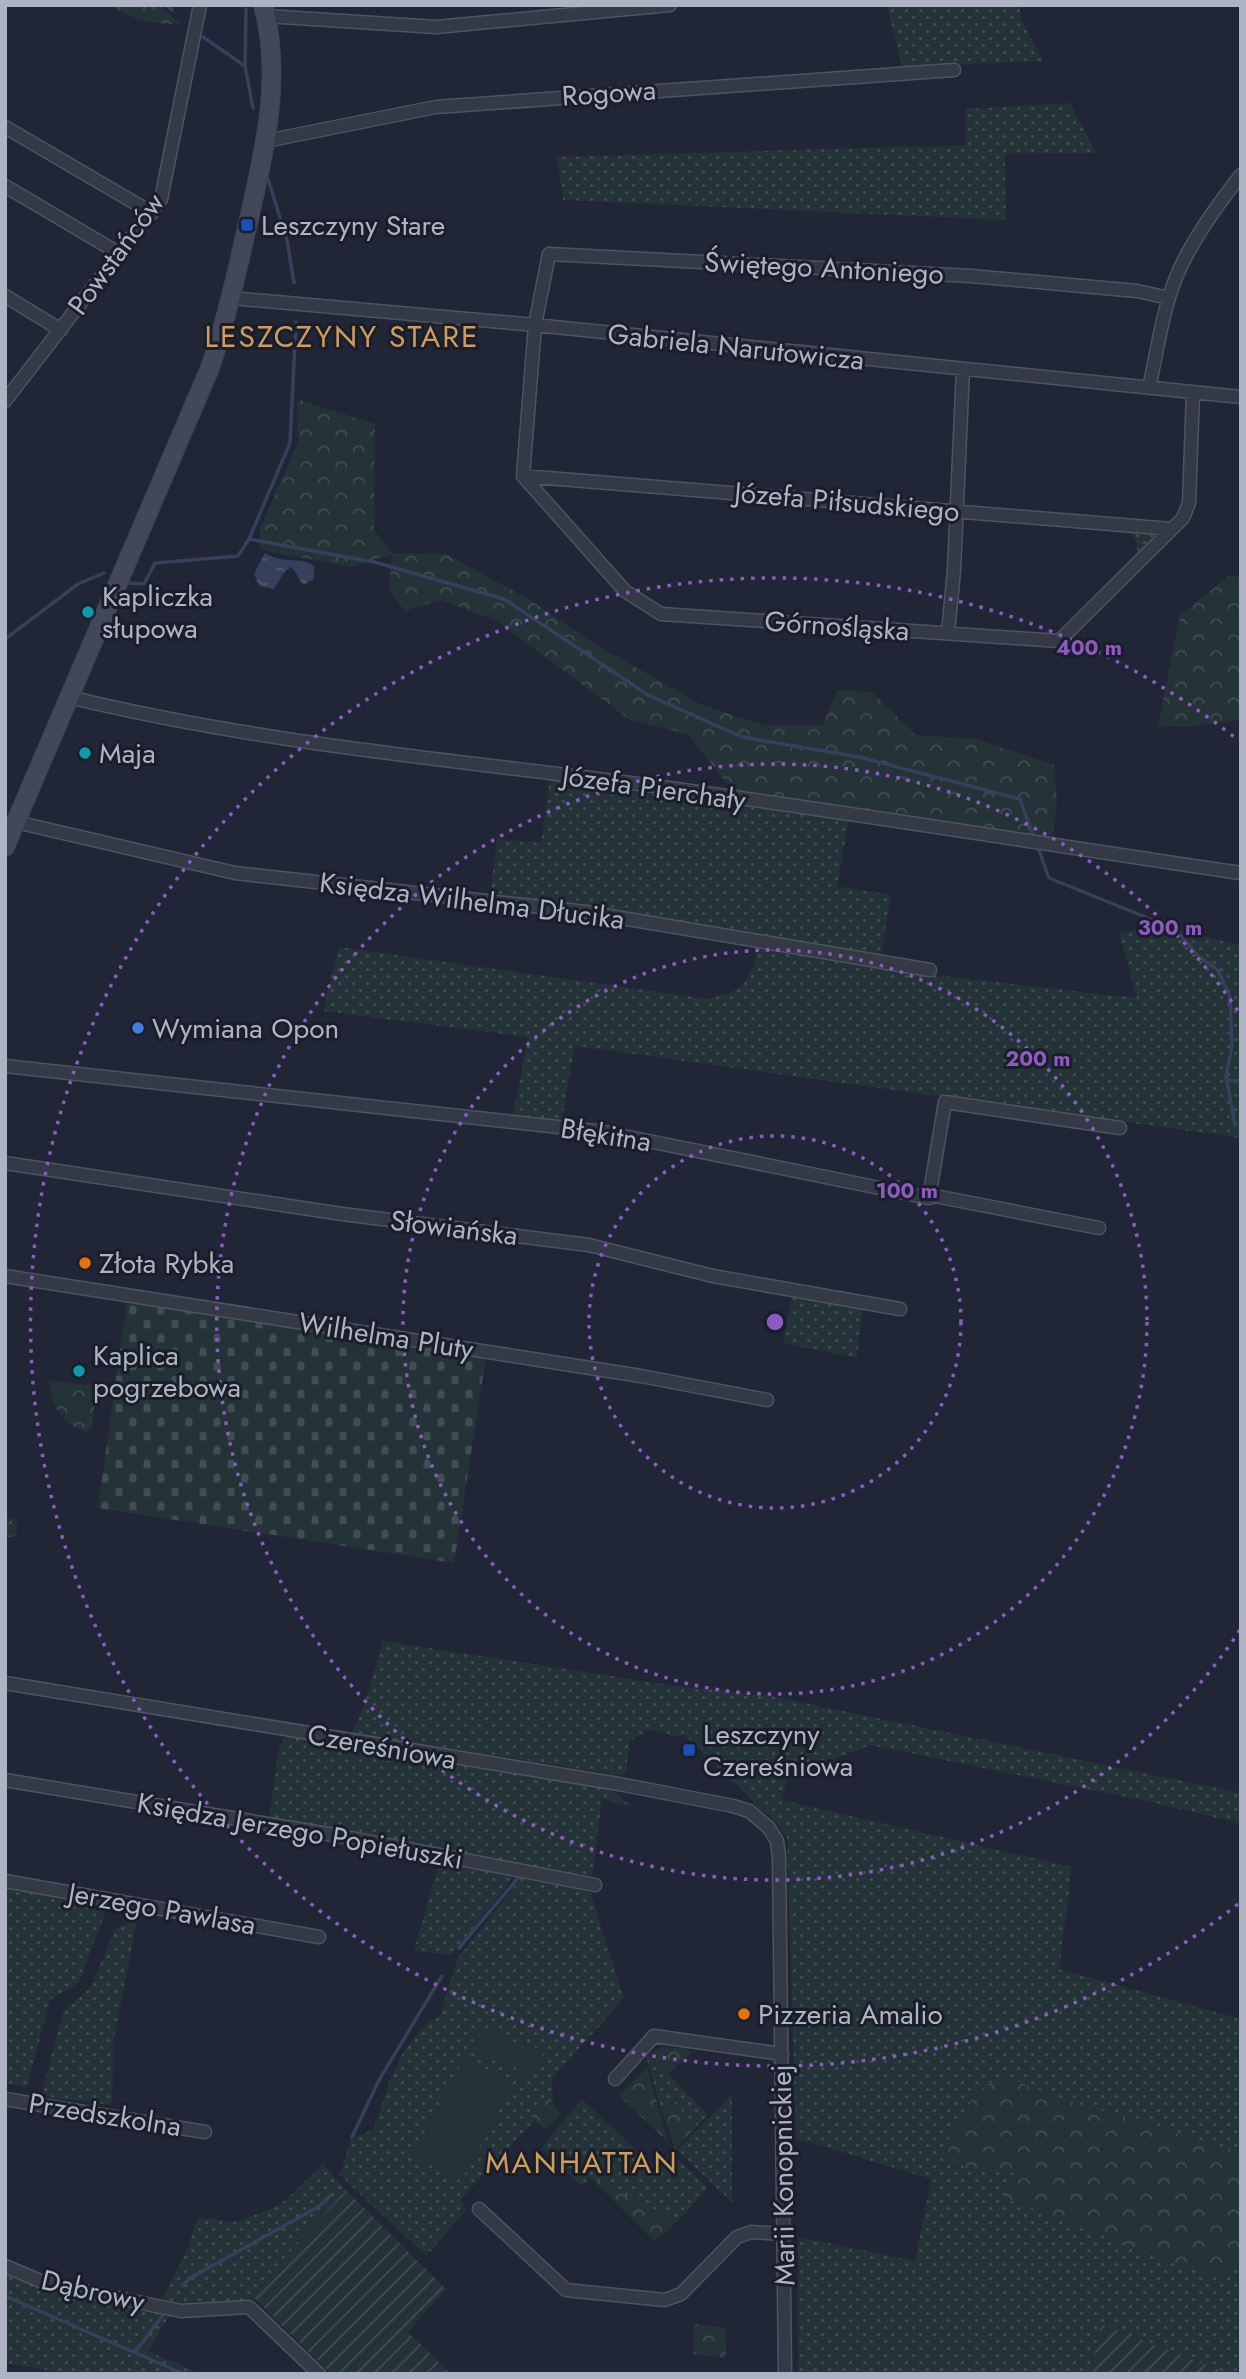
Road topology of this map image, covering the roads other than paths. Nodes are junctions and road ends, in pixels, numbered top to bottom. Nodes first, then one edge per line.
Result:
1 (200, 5) edge
2 (670, 5) edge
3 (264, 10) edge
4 (954, 69) dead end
5 (5, 127) edge
6 (266, 141) junction
7 (1241, 175) edge
8 (5, 186) edge
9 (152, 213) junction
10 (120, 254) junction
11 (5, 296) edge
12 (231, 298) junction
13 (1169, 298) junction
14 (535, 325) junction
15 (61, 330) junction
16 (963, 369) junction
17 (1149, 388) junction
18 (1193, 393) junction
19 (1241, 397) edge
20 (5, 401) edge
21 (523, 475) junction
22 (956, 511) junction
23 (1171, 529) junction
24 (948, 633) junction
25 (69, 697) junction
26 (16, 822) junction
27 (5, 847) edge
28 (1241, 873) edge
29 (930, 970) dead end
30 (5, 1066) edge
31 (1120, 1128) dead end
32 (5, 1163) edge
33 (930, 1195) junction
34 (1099, 1228) dead end
35 (5, 1276) edge
36 (900, 1309) dead end
37 (767, 1400) dead end
38 (5, 1683) edge
39 (5, 1780) edge
40 (756, 1816) joint
41 (5, 1881) edge
42 (595, 1885) dead end
43 (319, 1937) dead end
44 (782, 2054) junction
45 (615, 2079) dead end
46 (5, 2099) edge
47 (205, 2132) dead end
48 (479, 2209) dead end
49 (784, 2234) junction
50 (5, 2266) edge
51 (319, 2374) edge
52 (785, 2374) edge

1 - 9 street, Powstańców
2 - 3 street
3 - 6 street
4 - 6 street, Rogowa
5 - 9 street
6 - 12 street
7 - 13 street
8 - 10 street
9 - 10 street, Powstańców
10 - 15 street, Powstańców
11 - 15 street
12 - 14 street, Gabriela Narutowicza
12 - 25 street
13 - 14 street, Świętego Antoniego
13 - 17 street
14 - 16 street, Gabriela Narutowicza
14 - 21 street
15 - 20 street, Powstańców
16 - 17 street, Gabriela Narutowicza
16 - 22 street
17 - 18 street, Gabriela Narutowicza
18 - 19 street, Gabriela Narutowicza
18 - 23 street, Górnośląska
21 - 22 street, Józefa Piłsudskiego
21 - 24 street, Górnośląska
22 - 23 street, Józefa Piłsudskiego
22 - 24 street
23 - 24 street, Górnośląska
25 - 26 street
25 - 28 street, Józefa Pierchały
26 - 27 street
26 - 29 street, Księdza Wilhelma Dłucika
30 - 33 street, Błękitna
31 - 33 street
32 - 36 street, Słowiańska
33 - 34 street, Błękitna
35 - 37 street, Wilhelma Pluty
38 - 40 street, Czereśniowa
39 - 42 street, Księdza Jerzego Popiełuszki
40 - 44 street, Marii Konopnickiej
41 - 43 street, Jerzego Pawlasa
44 - 45 street
44 - 49 street, Marii Konopnickiej
46 - 47 street, Przedszkolna
48 - 49 street
49 - 52 street, Marii Konopnickiej
50 - 51 street, Dąbrowy

